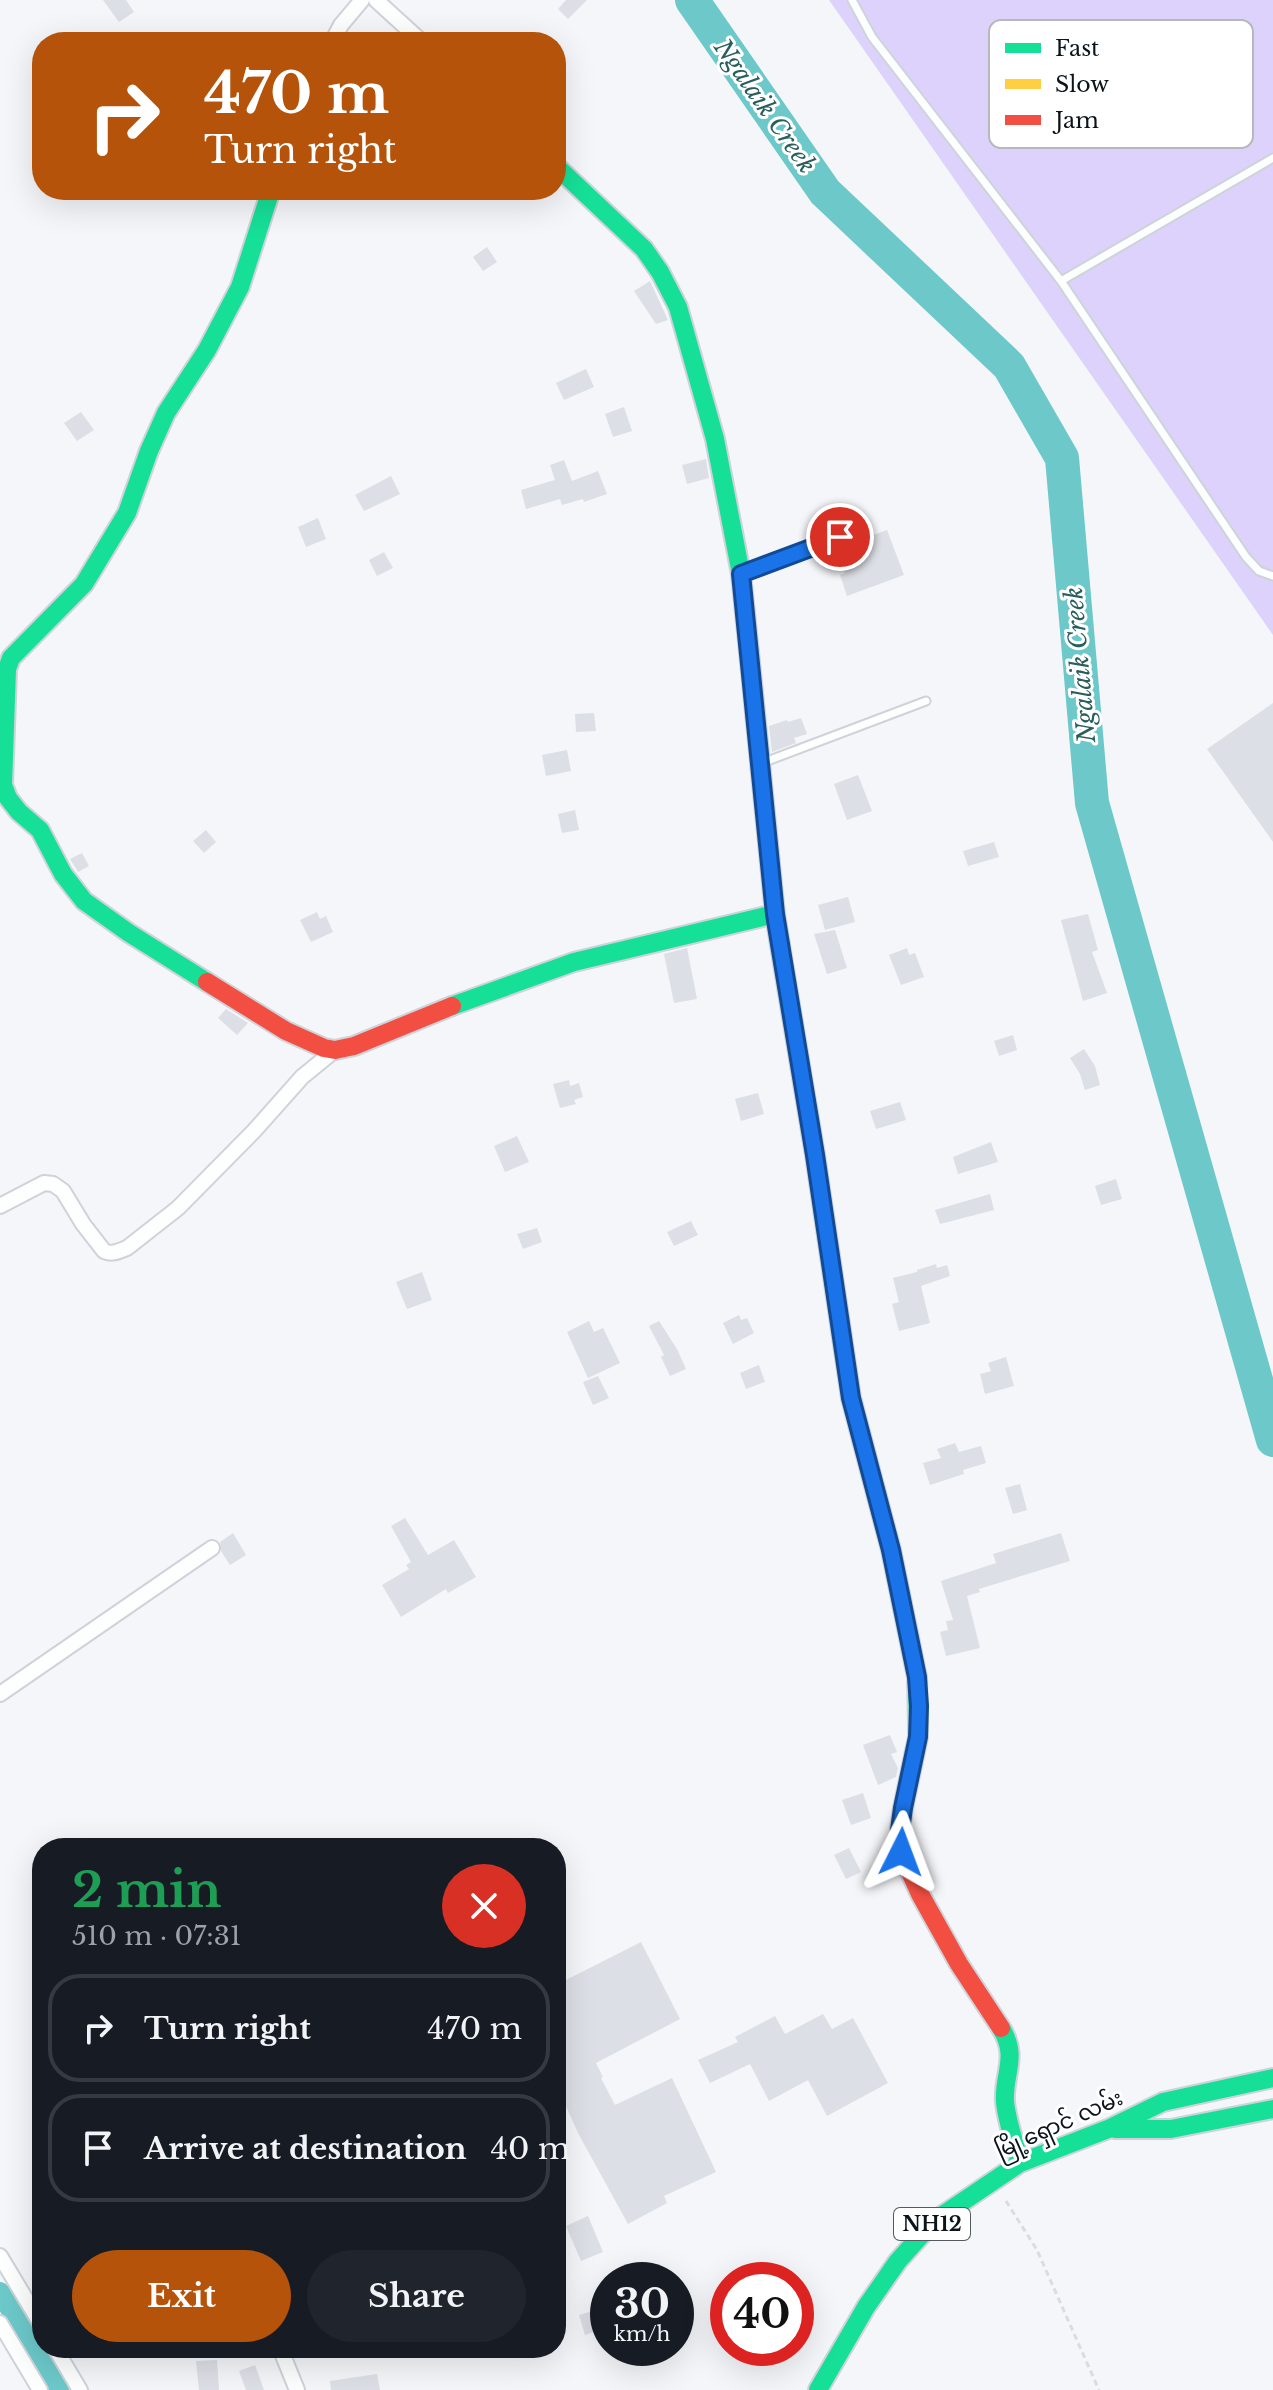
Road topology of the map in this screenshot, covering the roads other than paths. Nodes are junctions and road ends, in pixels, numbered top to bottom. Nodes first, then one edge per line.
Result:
1 (362, 0) edge
2 (376, 0) edge
3 (852, 0) edge
4 (337, 32) edge
5 (411, 32) edge
6 (1273, 158) edge
7 (566, 175) edge
8 (268, 200) edge
9 (1061, 281) junction
10 (840, 537) dead end
11 (741, 574) junction
12 (1273, 576) edge
13 (4, 672) edge
14 (926, 701) dead end
15 (760, 763) junction
16 (775, 914) junction
17 (335, 1050) junction
18 (0, 1206) edge
19 (212, 1548) dead end
20 (0, 1694) edge
21 (1273, 2078) edge
22 (1273, 2109) edge
23 (1108, 2129) junction
24 (1020, 2163) junction
25 (0, 2256) edge
26 (32, 2309) edge
27 (0, 2323) edge
28 (61, 2358) edge
29 (284, 2358) edge
30 (40, 2390) edge
31 (80, 2390) edge
32 (297, 2390) edge
33 (818, 2390) edge

1 - 4 street
2 - 5 street
3 - 9 lane
6 - 9 lane
7 - 11 main road
8 - 13 main road
9 - 12 lane
10 - 11 lane
11 - 15 main road
13 - 17 main road
14 - 15 lane
15 - 16 main road
16 - 17 main road
16 - 24 main road
17 - 18 street
19 - 20 street
21 - 23 main road, မြို့ရှောင် လမ်း / NH12
22 - 23 main road, NH12
23 - 24 main road, မြို့ရှောင် လမ်း / NH12
24 - 33 main road, မြို့ရှောင် လမ်း / NH12
25 - 26 street
27 - 30 street
28 - 31 street
29 - 32 street

